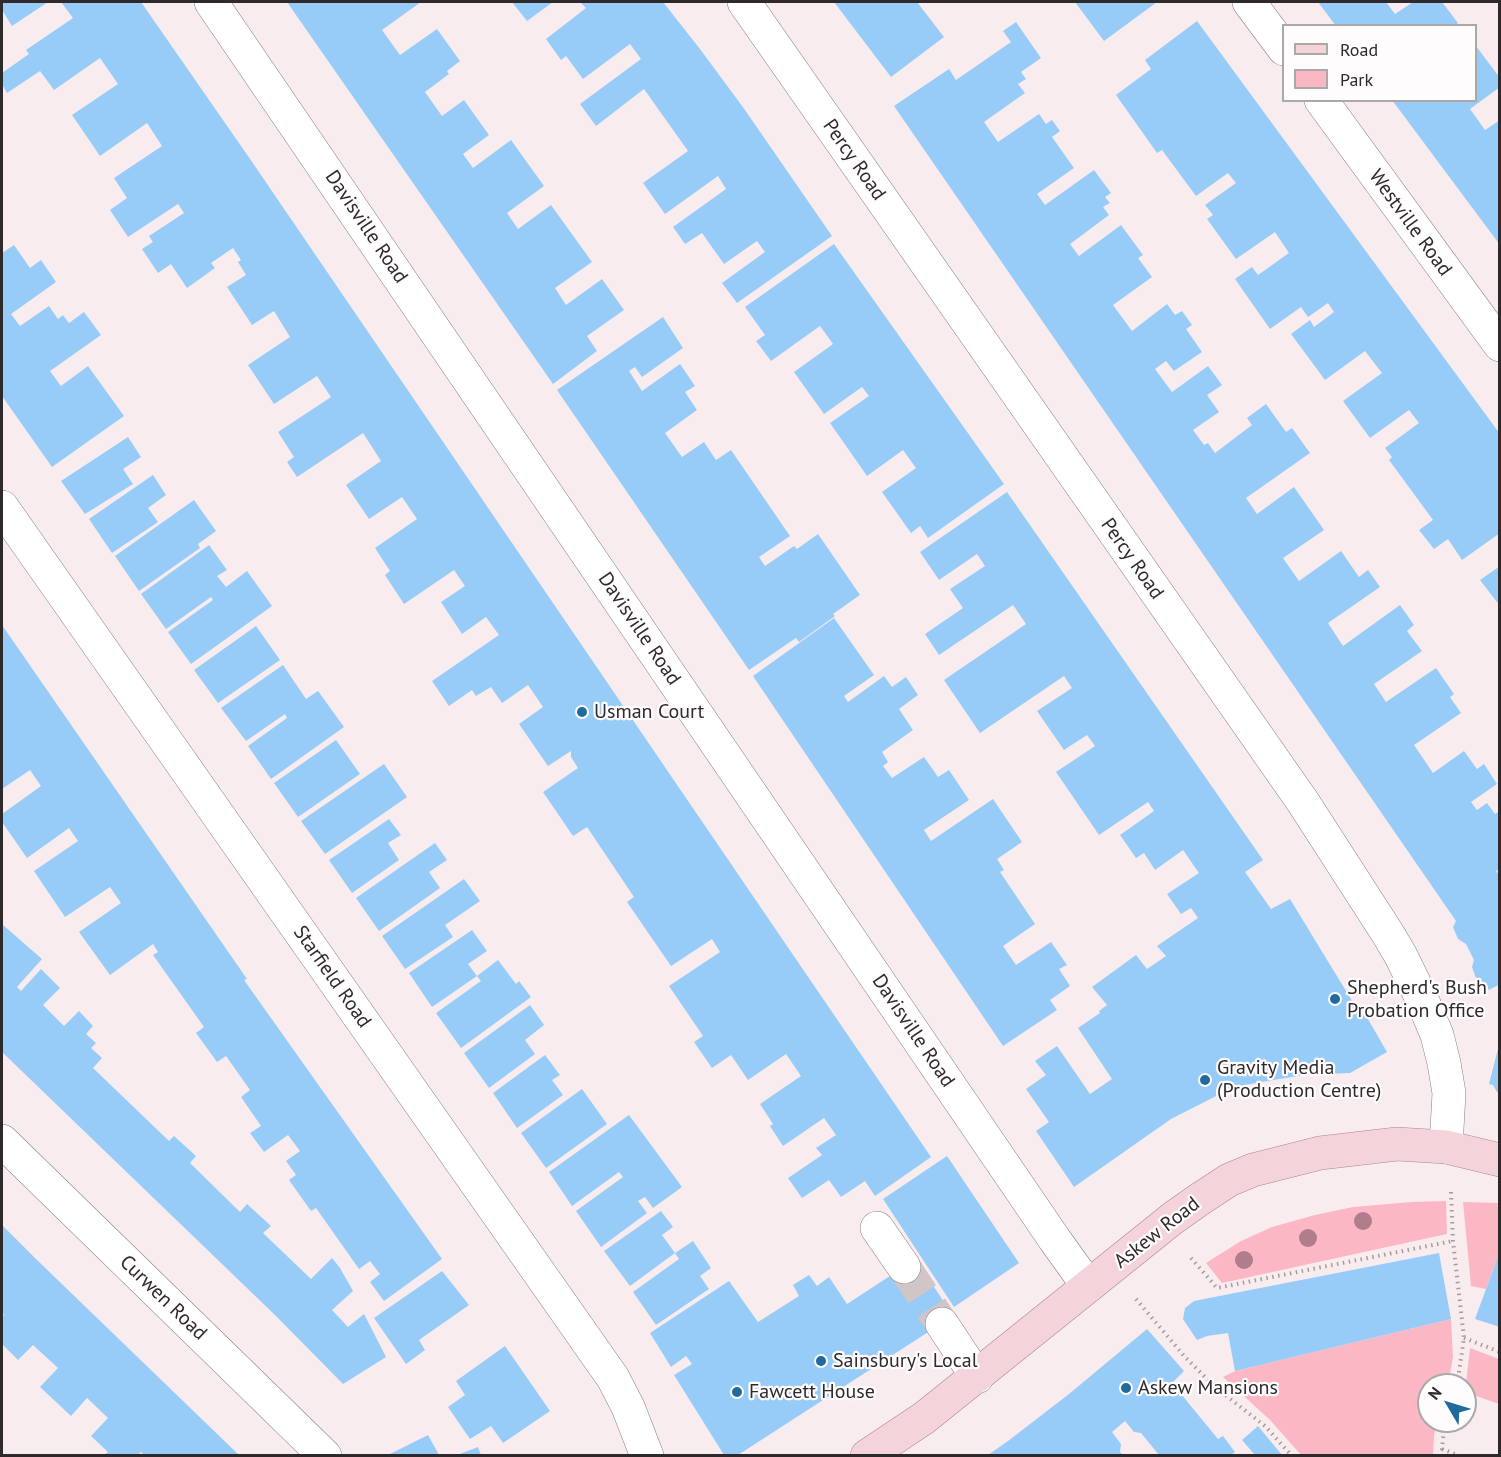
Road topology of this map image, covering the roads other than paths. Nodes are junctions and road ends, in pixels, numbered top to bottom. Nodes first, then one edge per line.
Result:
1 (212, 2) edge
2 (744, 2) edge
3 (1249, 2) edge
4 (1282, 46) edge
5 (1322, 102) edge
6 (1500, 345) edge
7 (2, 507) edge
8 (2, 1141) edge
9 (1446, 1147) junction
10 (1500, 1160) edge
11 (877, 1228) dead end
12 (904, 1267) tunnel mouth
13 (1088, 1286) junction
14 (942, 1324) tunnel mouth
15 (977, 1377) junction
16 (325, 1455) edge
17 (647, 1455) edge
18 (867, 1455) edge

1 - 13 street, Davisville Road
2 - 9 street, Percy Road
3 - 4 street
5 - 6 street, Westville Road
7 - 17 street, Starfield Road
8 - 16 street, Curwen Road
9 - 10 main road, Askew Road
9 - 13 main road, Askew Road
11 - 12 street
13 - 15 main road, Askew Road
14 - 15 street
15 - 18 main road, Askew Road

